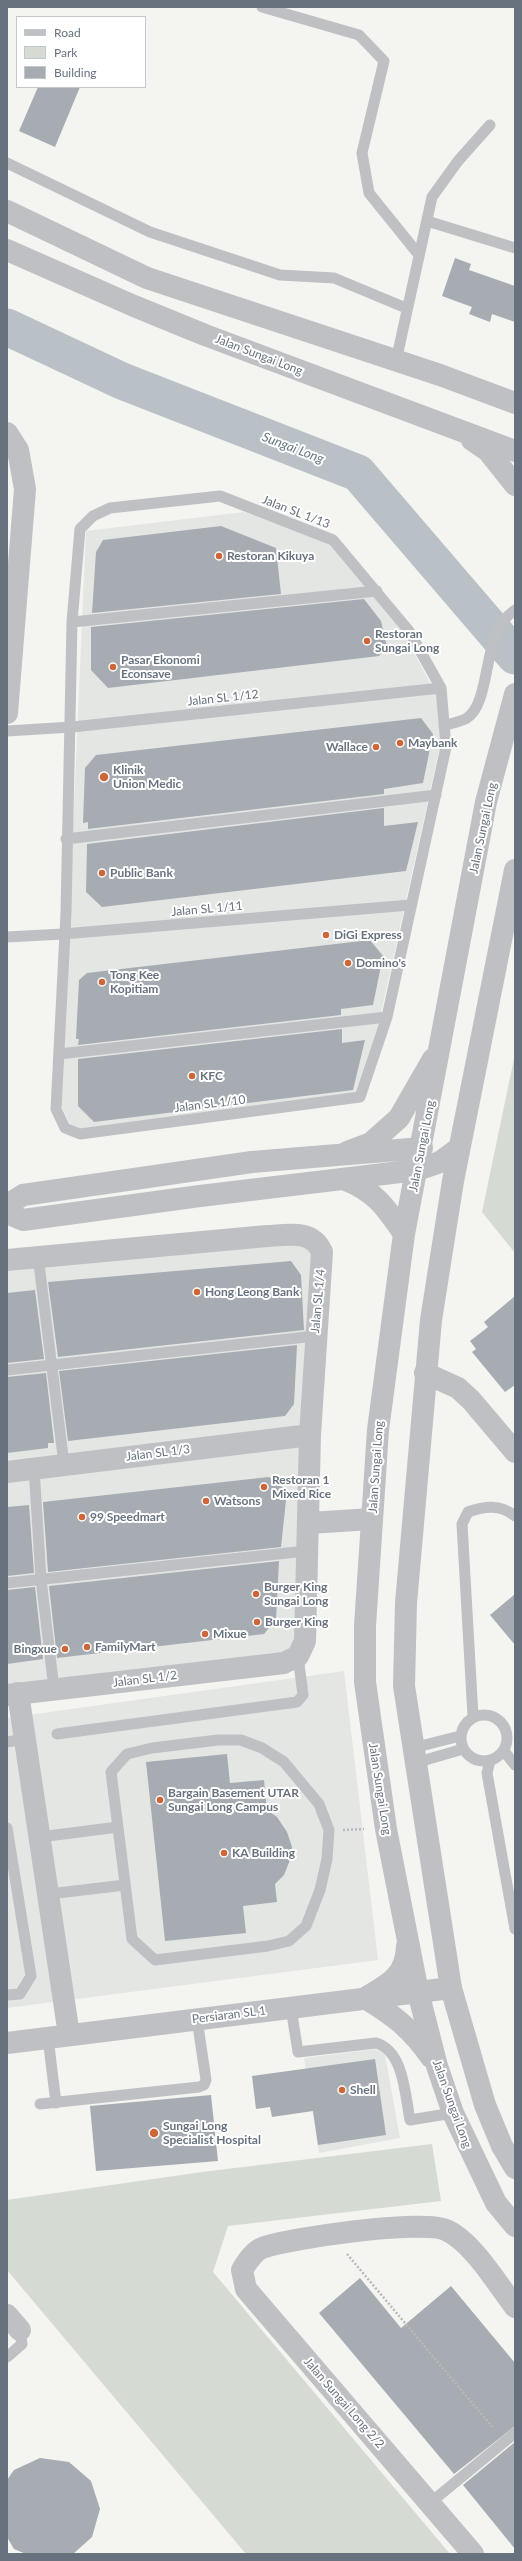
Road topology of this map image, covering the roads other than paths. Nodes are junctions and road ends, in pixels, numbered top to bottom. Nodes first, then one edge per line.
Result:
1 (262, 7) edge
2 (490, 125) dead end
3 (7, 164) edge
4 (7, 211) edge
5 (427, 221) junction
6 (515, 248) edge
7 (7, 250) edge
8 (419, 255) junction
9 (147, 278) junction
10 (134, 306) junction
11 (406, 308) junction
12 (396, 361) junction
13 (515, 403) edge
14 (456, 429) junction
15 (7, 433) edge
16 (515, 451) edge
17 (515, 486) edge
18 (377, 591) junction
19 (515, 610) edge
20 (72, 622) junction
21 (441, 688) junction
22 (515, 694) edge
23 (7, 713) edge
24 (444, 726) junction
25 (72, 727) junction
26 (7, 731) edge
27 (436, 796) junction
28 (66, 839) junction
29 (515, 870) edge
30 (410, 905) junction
31 (63, 934) junction
32 (7, 937) edge
33 (387, 1017) junction
34 (442, 1044) junction
35 (59, 1054) junction
36 (422, 1148) junction
37 (460, 1148) junction
38 (347, 1152) junction
39 (440, 1162) junction
40 (417, 1170) junction
41 (346, 1180) junction
42 (453, 1180) junction
43 (7, 1205) edge
44 (7, 1213) edge
45 (404, 1234) junction
46 (38, 1256) junction
47 (7, 1260) edge
48 (315, 1336) junction
49 (51, 1365) junction
50 (7, 1370) edge
51 (425, 1373) junction
52 (310, 1435) junction
53 (515, 1452) edge
54 (64, 1464) junction
55 (34, 1468) junction
56 (7, 1472) edge
57 (515, 1516) edge
58 (372, 1519) junction
59 (309, 1523) junction
60 (306, 1551) junction
61 (41, 1579) junction
62 (7, 1583) edge
63 (291, 1660) junction
64 (54, 1689) junction
65 (12, 1694) edge
66 (473, 1716) junction
67 (57, 1734) dead end
68 (460, 1736) junction
69 (16, 1740) edge
70 (463, 1749) junction
71 (504, 1751) junction
72 (414, 1755) junction
73 (490, 1761) junction
74 (515, 1765) edge
75 (118, 1827) junction
76 (7, 1828) edge
77 (40, 1837) junction
78 (125, 1885) junction
79 (49, 1894) junction
80 (515, 1928) edge
81 (407, 1938) junction
82 (451, 1988) junction
83 (418, 1992) junction
84 (7, 1995) edge
85 (365, 1998) junction
86 (291, 2008) junction
87 (197, 2019) junction
88 (69, 2035) junction
89 (48, 2038) junction
90 (7, 2043) edge
91 (437, 2066) junction
92 (56, 2103) junction
93 (40, 2104) dead end
94 (452, 2112) junction
95 (515, 2168) edge
96 (515, 2226) edge
97 (515, 2307) edge
98 (13, 2323) edge
99 (7, 2357) edge
100 (515, 2433) edge
101 (430, 2503) junction
102 (472, 2554) edge

1 - 8 lane
2 - 5 lane
3 - 11 lane
4 - 9 street
5 - 6 lane
5 - 8 lane
7 - 10 street, Jalan Sungai Long
8 - 11 lane
9 - 10 street
9 - 12 street
10 - 14 street, Jalan Sungai Long
11 - 12 lane
12 - 13 street
14 - 16 street, Jalan Sungai Long
14 - 17 street
15 - 23 street
18 - 20 lane
18 - 20 lane, Jalan SL 1/13
18 - 21 lane, Jalan SL 1/13
19 - 24 lane
20 - 25 lane
21 - 24 lane
21 - 25 lane, Jalan SL 1/12
22 - 34 street, Jalan Sungai Long
24 - 27 lane
25 - 26 lane, Jalan SL 1/12
25 - 28 lane
27 - 28 lane
27 - 30 lane
28 - 31 lane
29 - 37 street
30 - 31 lane, Jalan SL 1/11
30 - 33 lane
31 - 32 lane, Jalan SL 1/11
31 - 35 lane
33 - 35 lane
33 - 35 lane, Jalan SL 1/10
34 - 36 street, Jalan Sungai Long
34 - 38 street
36 - 38 street
36 - 39 street
36 - 40 street, Jalan Sungai Long
37 - 39 street
37 - 42 street
38 - 43 street
39 - 40 street
39 - 42 street
40 - 41 street
40 - 45 street, Jalan Sungai Long
41 - 44 street
41 - 45 street
42 - 51 street
45 - 58 street, Jalan Sungai Long
46 - 47 street, Jalan SL 1/4
46 - 48 street, Jalan SL 1/4
46 - 49 lane
48 - 49 lane
48 - 52 street, Jalan SL 1/4
49 - 50 lane
49 - 54 lane
51 - 53 street
51 - 72 street
52 - 54 street, Jalan SL 1/3
52 - 59 street, Jalan SL 1/4
54 - 55 street, Jalan SL 1/3
55 - 56 street, Jalan SL 1/3
55 - 61 lane
57 - 66 lane
58 - 59 street
58 - 81 street, Jalan Sungai Long
59 - 60 street, Jalan SL 1/4
60 - 61 lane
60 - 63 street, Jalan SL 1/4
61 - 62 lane
61 - 64 lane
63 - 64 street, Jalan SL 1/2
63 - 67 lane
64 - 65 street, Jalan SL 1/2
65 - 69 street
66 - 68 lane
66 - 71 lane
68 - 70 lane
68 - 72 lane
69 - 77 street
70 - 72 lane
70 - 73 lane
71 - 73 lane
71 - 74 lane
72 - 82 street
73 - 80 lane
75 - 77 lane
75 - 78 lane
75 - 78 lane
76 - 84 lane
77 - 79 street
78 - 79 lane
79 - 88 street
81 - 83 street, Jalan Sungai Long
81 - 85 street
82 - 83 street, Persiaran SL 1
82 - 95 street
83 - 85 street, Persiaran SL 1
83 - 91 street, Jalan Sungai Long
85 - 86 street, Persiaran SL 1
85 - 91 street
86 - 87 street, Persiaran SL 1
86 - 94 lane
87 - 88 street, Persiaran SL 1
87 - 92 lane
88 - 89 street, Persiaran SL 1
89 - 90 street, Persiaran SL 1
89 - 92 lane
91 - 94 street, Jalan Sungai Long
92 - 93 lane
94 - 96 street, Jalan Sungai Long
97 - 101 street, Jalan Sungai Long 2/2
98 - 99 lane
100 - 101 lane
101 - 102 street, Jalan Sungai Long 2/2

